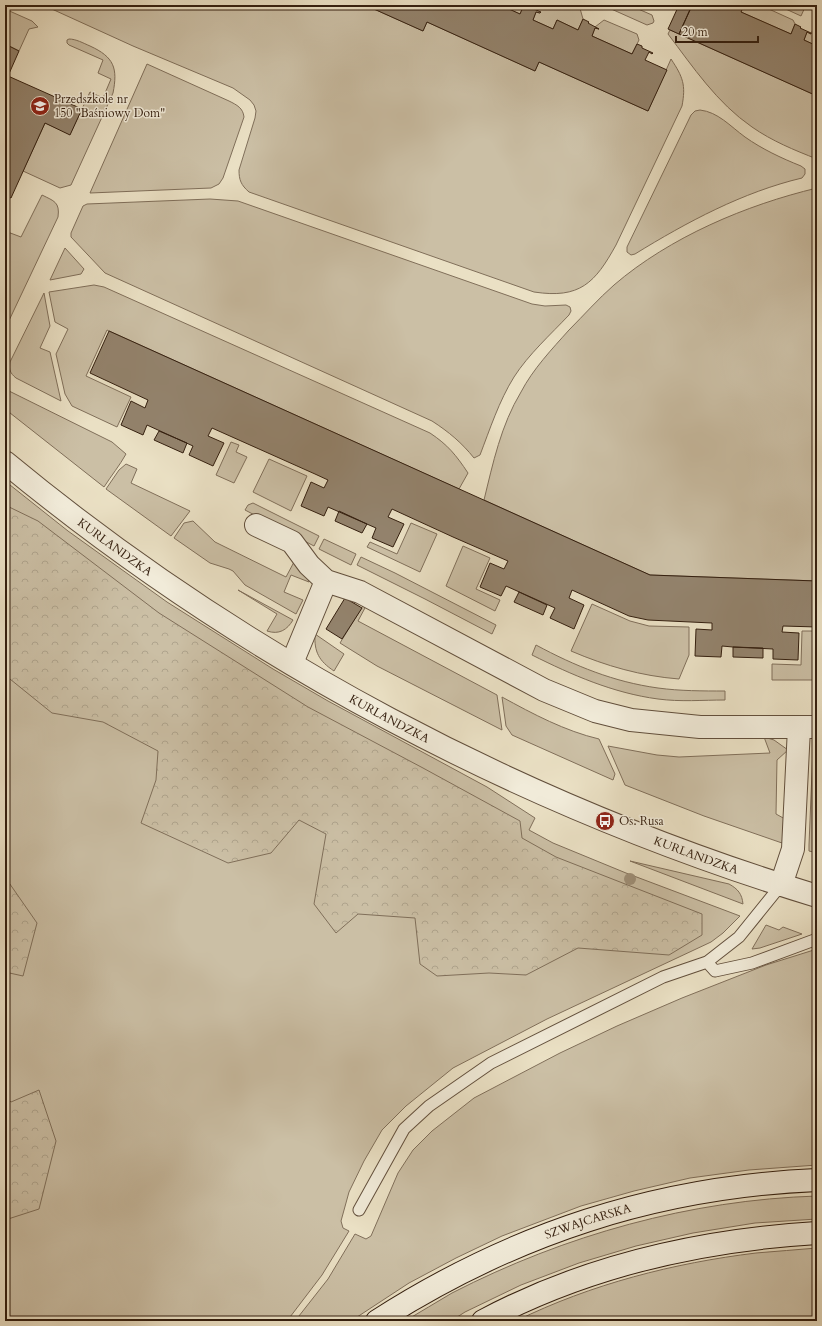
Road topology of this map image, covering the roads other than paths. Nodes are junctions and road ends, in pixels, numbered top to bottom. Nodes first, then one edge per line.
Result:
1 (5, 462) edge
2 (256, 525) dead end
3 (326, 581) junction
4 (292, 663) junction
5 (808, 728) edge
6 (781, 885) junction
7 (817, 896) edge
8 (817, 939) edge
9 (707, 962) junction
10 (817, 1180) edge
11 (359, 1210) dead end
12 (817, 1234) edge
13 (377, 1321) edge
14 (483, 1321) edge

1 - 4 street, KURLANDZKA
2 - 3 street
3 - 4 street
3 - 5 street
4 - 6 street, KURLANDZKA
5 - 6 street
6 - 7 street, KURLANDZKA
6 - 9 lane
8 - 9 lane
9 - 11 lane
10 - 13 street, SZWAJCARSKA
12 - 14 street

